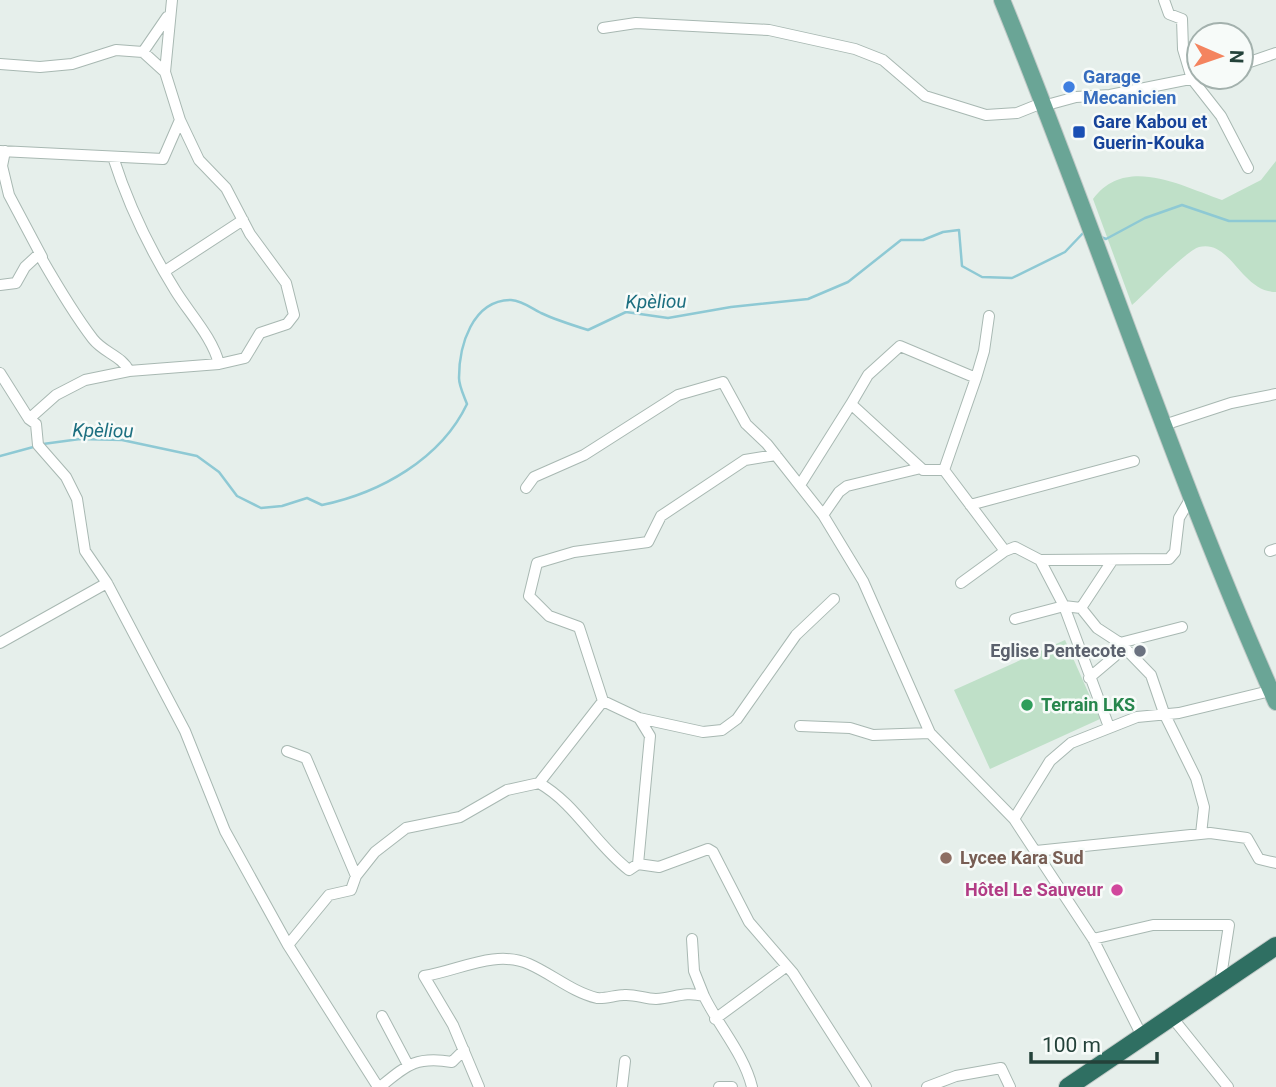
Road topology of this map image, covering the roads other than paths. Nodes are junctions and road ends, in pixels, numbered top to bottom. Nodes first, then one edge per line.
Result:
1 (172, 0) edge
2 (1002, 0) edge
3 (1164, 0) edge
4 (168, 15) junction
5 (603, 28) dead end
6 (143, 52) junction
7 (1185, 53) edge
8 (1276, 53) edge
9 (1255, 60) edge
10 (0, 64) edge
11 (165, 72) junction
12 (1185, 80) edge
13 (1205, 91) edge
14 (1042, 104) junction
15 (180, 120) junction
16 (3, 151) edge
17 (113, 157) junction
18 (1248, 167) dead end
19 (243, 220) junction
20 (39, 254) junction
21 (56, 270) dead end
22 (165, 271) junction
23 (0, 285) edge
24 (989, 316) dead end
25 (219, 364) junction
26 (129, 371) junction
27 (0, 373) edge
28 (976, 378) junction
29 (1276, 394) edge
30 (851, 404) junction
31 (29, 419) junction
32 (1164, 425) junction
33 (776, 456) junction
34 (1134, 461) dead end
35 (921, 468) junction
36 (944, 470) junction
37 (800, 485) junction
38 (526, 488) dead end
39 (1192, 495) junction
40 (970, 505) junction
41 (823, 514) junction
42 (1005, 551) junction
43 (1040, 560) junction
44 (1112, 561) junction
45 (107, 583) junction
46 (961, 583) dead end
47 (834, 599) dead end
48 (1064, 606) junction
49 (1081, 608) junction
50 (1015, 619) dead end
51 (1182, 627) dead end
52 (0, 643) edge
53 (1120, 643) junction
54 (1089, 678) junction
55 (1274, 694) edge
56 (603, 701) junction
57 (1164, 713) junction
58 (639, 718) junction
59 (800, 726) dead end
60 (1109, 727) junction
61 (930, 733) junction
62 (287, 751) dead end
63 (539, 783) junction
64 (1014, 819) junction
65 (1200, 834) junction
66 (1036, 851) junction
67 (1276, 863) edge
68 (638, 864) junction
69 (356, 876) junction
70 (692, 939) dead end
71 (1093, 939) junction
72 (288, 945) junction
73 (1276, 946) edge
74 (787, 967) junction
75 (1220, 984) junction
76 (704, 996) junction
77 (382, 1016) dead end
78 (1171, 1016) junction
79 (715, 1019) junction
80 (1142, 1036) junction
81 (464, 1050) junction
82 (625, 1061) dead end
83 (408, 1065) junction
84 (379, 1087) edge
85 (478, 1087) edge
86 (622, 1087) edge
87 (719, 1087) edge
88 (732, 1087) edge
89 (752, 1087) edge
90 (866, 1087) edge
91 (927, 1087) edge
92 (1010, 1087) edge
93 (1068, 1087) edge
94 (1228, 1087) edge

1 - 4 street
2 - 14 main road
3 - 7 street
4 - 6 street
4 - 11 street
5 - 14 street
6 - 10 street
6 - 11 street
8 - 9 street
11 - 15 street
12 - 14 street
13 - 18 street
14 - 32 main road
15 - 17 street
15 - 19 street
16 - 17 street
16 - 20 street
17 - 22 street
19 - 22 street
19 - 25 street
20 - 21 street
20 - 23 street
20 - 26 street
22 - 25 street
24 - 28 street
25 - 26 street
26 - 31 street
27 - 31 street
28 - 30 street
28 - 36 street
29 - 32 street
30 - 35 street
30 - 37 street
31 - 45 street
32 - 39 main road
33 - 37 street
33 - 38 street
33 - 56 street
34 - 40 street
35 - 36 street
35 - 41 street
36 - 40 street
37 - 41 street
39 - 44 street
39 - 55 main road
40 - 42 street
41 - 61 street
42 - 43 street
42 - 46 street
43 - 44 street
43 - 48 street
44 - 49 street
45 - 52 street
45 - 72 street
47 - 58 street
48 - 49 street
48 - 50 street
48 - 54 street
49 - 53 street
51 - 53 street
53 - 54 street
53 - 57 street
54 - 60 street
55 - 57 street
56 - 58 street
56 - 63 street
57 - 60 street
57 - 65 street
58 - 68 street
59 - 61 street
60 - 64 street
61 - 64 street
62 - 69 street
63 - 68 street
63 - 69 street
64 - 66 street
65 - 66 street
65 - 67 street
66 - 71 street
68 - 74 street
69 - 72 street
70 - 76 street
71 - 75 street
71 - 80 street
72 - 84 street
73 - 75 highway
74 - 79 street
74 - 90 street
75 - 78 highway
76 - 79 street
76 - 81 street
77 - 83 street
78 - 80 highway
78 - 94 street
79 - 89 street
80 - 93 highway
81 - 83 street
81 - 85 street
82 - 86 street
83 - 84 street
87 - 88 street
91 - 92 street

